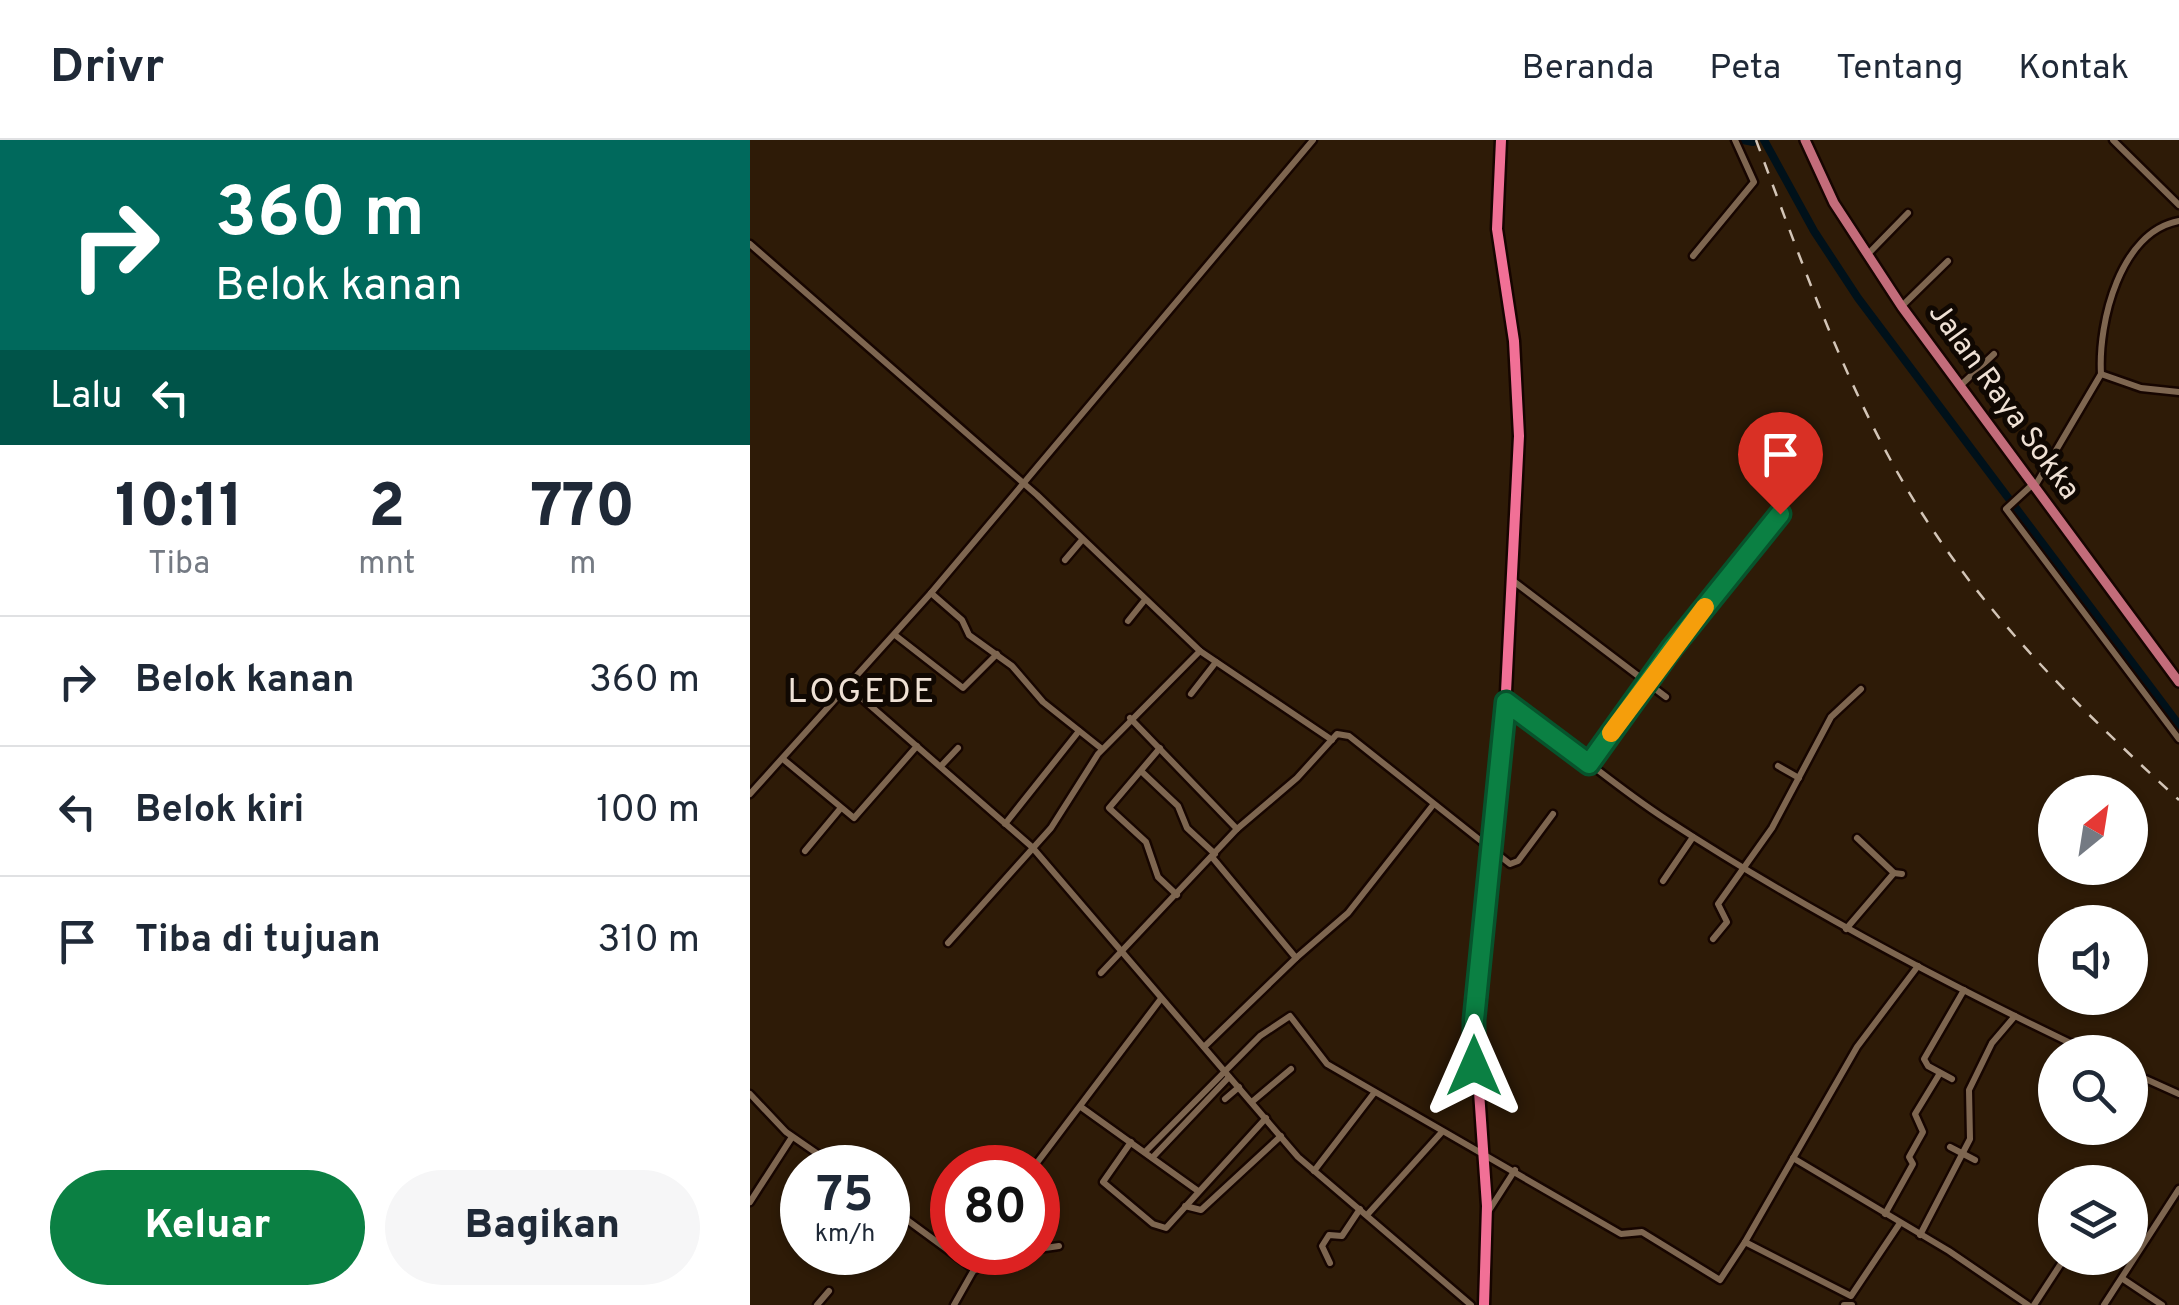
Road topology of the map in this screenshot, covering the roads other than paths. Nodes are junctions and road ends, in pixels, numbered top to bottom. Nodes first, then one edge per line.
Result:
1 (1313, 140) edge
2 (1501, 140) edge
3 (1736, 140) edge
4 (1805, 140) edge
5 (2112, 140) edge
6 (2179, 205) edge
7 (1908, 214) dead end
8 (2179, 221) edge
9 (750, 244) edge
10 (1868, 255) junction
11 (1693, 256) dead end
12 (1948, 261) dead end
13 (1902, 307) junction
14 (1994, 354) dead end
15 (2101, 374) junction
16 (1959, 386) junction
17 (2179, 392) edge
18 (1023, 484) junction
19 (2034, 486) junction
20 (1780, 514) dead end
21 (1082, 540) junction
22 (1066, 560) dead end
23 (1511, 579) junction
24 (931, 593) junction
25 (1144, 600) junction
26 (1128, 621) dead end
27 (895, 634) junction
28 (1200, 651) junction
29 (997, 654) junction
30 (1216, 662) junction
31 (1648, 680) junction
32 (2179, 682) edge
33 (849, 687) junction
34 (1861, 690) dead end
35 (1191, 694) dead end
36 (1666, 697) dead end
37 (1506, 702) junction
38 (1130, 718) junction
39 (1079, 730) junction
40 (2179, 739) edge
41 (1332, 740) junction
42 (917, 746) junction
43 (958, 748) dead end
44 (1160, 748) junction
45 (1102, 749) junction
46 (784, 760) junction
47 (1589, 764) junction
48 (940, 766) junction
49 (1778, 766) dead end
50 (1141, 771) junction
51 (1799, 778) junction
52 (750, 794) edge
53 (1433, 806) junction
54 (840, 809) junction
55 (1553, 814) dead end
56 (1005, 824) junction
57 (1237, 829) junction
58 (1693, 837) junction
59 (1857, 838) dead end
60 (1032, 848) junction
61 (1494, 850) junction
62 (806, 852) dead end
63 (1214, 856) junction
64 (1743, 868) junction
65 (1663, 881) dead end
66 (1177, 896) junction
67 (1846, 929) junction
68 (1714, 939) dead end
69 (948, 943) dead end
70 (1122, 952) junction
71 (1296, 958) junction
72 (1918, 966) junction
73 (1101, 973) dead end
74 (1964, 990) junction
75 (1160, 1000) junction
76 (2015, 1016) junction
77 (2054, 1035) edge
78 (1204, 1047) junction
79 (1291, 1069) dead end
80 (1940, 1072) junction
81 (1227, 1074) junction
82 (1952, 1079) dead end
83 (2148, 1080) edge
84 (1240, 1087) junction
85 (1374, 1093) junction
86 (750, 1094) edge
87 (2179, 1094) edge
88 (1224, 1099) dead end
89 (1253, 1101) junction
90 (1082, 1108) junction
91 (1266, 1118) junction
92 (1441, 1133) junction
93 (1281, 1136) junction
94 (792, 1137) junction
95 (1131, 1142) junction
96 (804, 1145) edge
97 (1052, 1145) edge
98 (1950, 1148) dead end
99 (1145, 1152) junction
100 (1484, 1153) junction
101 (1963, 1154) junction
102 (1153, 1158) junction
103 (1793, 1158) junction
104 (1975, 1160) dead end
105 (1515, 1170) junction
106 (1314, 1171) junction
107 (2179, 1189) edge
108 (1198, 1192) junction
109 (750, 1202) edge
110 (1186, 1206) junction
111 (1364, 1212) junction
112 (1487, 1213) junction
113 (1885, 1214) junction
114 (1900, 1223) junction
115 (1920, 1235) junction
116 (1746, 1242) junction
117 (1330, 1263) dead end
118 (971, 1275) edge
119 (2053, 1275) edge
120 (2123, 1279) junction
121 (829, 1291) dead end
122 (1846, 1302) edge
123 (817, 1305) edge
124 (954, 1305) edge
125 (1471, 1305) edge
126 (1484, 1305) edge
127 (2031, 1305) edge
128 (2104, 1305) edge
129 (2162, 1305) edge

1 - 18 street
2 - 23 highway
3 - 11 street
4 - 10 main road, Jalan Raya Sokka
5 - 6 street
7 - 10 street
8 - 15 street
9 - 18 street
10 - 13 main road, Jalan Raya Sokka
12 - 13 street
13 - 16 main road, Jalan Raya Sokka
14 - 16 street
15 - 17 street
15 - 19 street
16 - 19 main road, Jalan Raya Sokka
18 - 21 street
18 - 24 street
19 - 32 main road, Jalan Raya Sokka
19 - 40 street
20 - 31 street
21 - 22 street
21 - 25 street
23 - 31 street
23 - 37 highway
24 - 27 street
24 - 29 street
25 - 26 street
25 - 28 street
27 - 29 street
27 - 33 street
28 - 30 street
28 - 38 street
29 - 39 street
30 - 35 street
30 - 41 street
31 - 36 street
31 - 47 street
33 - 42 street
33 - 46 street
34 - 51 street
37 - 47 street
37 - 61 highway
38 - 44 street
38 - 45 street
39 - 45 street
39 - 56 street
41 - 53 street
41 - 57 street
42 - 48 street
42 - 54 street
43 - 48 street
44 - 50 street
44 - 57 street
45 - 60 street
46 - 52 street
46 - 54 street
47 - 58 street
48 - 56 street
49 - 51 street
50 - 63 street
50 - 66 street
51 - 64 street
53 - 61 street
53 - 71 street
54 - 62 street
55 - 61 street
56 - 60 street
57 - 63 street
58 - 64 street
58 - 65 street
59 - 67 street
60 - 69 street
60 - 70 street
61 - 100 highway
63 - 66 street
63 - 71 street
64 - 67 street
64 - 68 street
66 - 70 street
67 - 72 street
70 - 73 street
70 - 75 street
71 - 78 street
72 - 74 street
72 - 103 street
74 - 76 street
74 - 80 street
75 - 78 street
75 - 90 street
76 - 77 street
76 - 101 street
78 - 81 street
79 - 89 street
80 - 82 street
80 - 113 street
81 - 84 street
81 - 85 street
81 - 99 street
81 - 102 street
83 - 87 street
84 - 88 street
84 - 89 street
85 - 92 street
85 - 106 street
86 - 94 street
89 - 91 street
90 - 95 street
90 - 97 street
91 - 93 street
91 - 108 street
92 - 100 street
92 - 111 street
93 - 106 street
93 - 110 street
94 - 96 street
94 - 109 street
95 - 99 street
95 - 110 street
98 - 101 street
99 - 102 street
100 - 105 street
100 - 112 highway
101 - 104 street
101 - 115 street
102 - 108 street
103 - 113 street
103 - 116 street
105 - 112 street
105 - 116 street
106 - 111 street
107 - 120 street
108 - 110 street
111 - 117 street
111 - 125 street
112 - 126 highway
113 - 114 street
114 - 115 street
114 - 122 street
115 - 127 street
116 - 122 street
118 - 124 street
119 - 127 street
120 - 128 street
120 - 129 street
121 - 123 street

